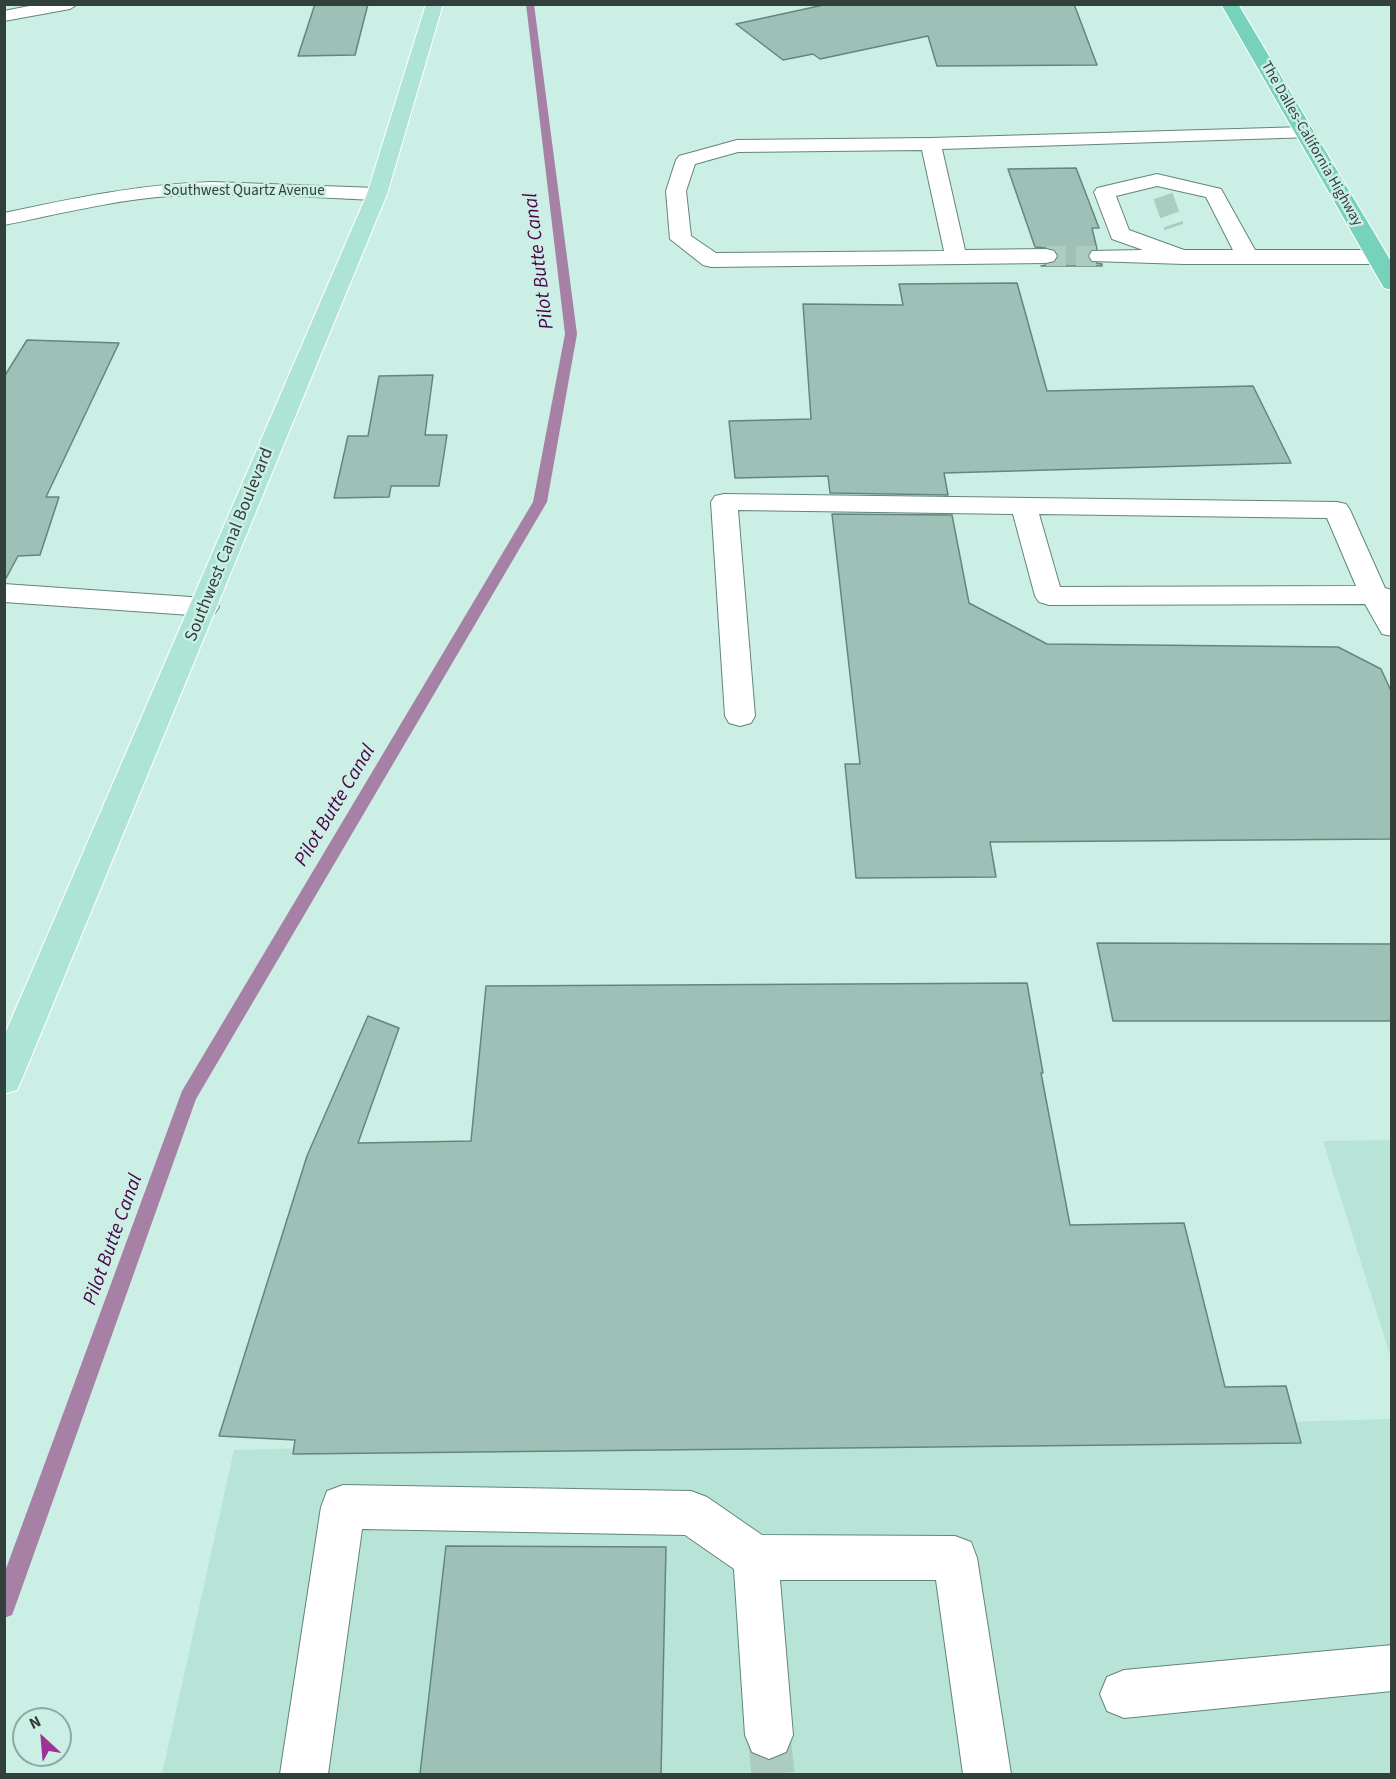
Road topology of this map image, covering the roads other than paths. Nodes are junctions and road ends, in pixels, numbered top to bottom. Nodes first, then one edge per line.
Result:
1 (70, 4) edge
2 (435, 4) edge
3 (1229, 4) edge
4 (4, 16) edge
5 (1305, 133) junction
6 (1142, 136) junction
7 (931, 144) junction
8 (1160, 188) junction
9 (377, 194) junction
10 (4, 219) edge
11 (1174, 227) tunnel mouth
12 (1046, 256) tunnel mouth
13 (1100, 256) tunnel mouth
14 (956, 257) junction
15 (1184, 257) junction
16 (1248, 257) junction
17 (1376, 257) junction
18 (1392, 283) edge
19 (1024, 506) junction
20 (4, 593) edge
21 (1386, 595) edge
22 (205, 607) junction
23 (1392, 627) edge
24 (740, 716) dead end
25 (4, 1079) edge
26 (756, 1557) junction
27 (1392, 1668) edge
28 (1124, 1694) dead end
29 (769, 1735) tunnel mouth
30 (304, 1774) edge
31 (987, 1774) edge

1 - 4 street
2 - 9 main road, Southwest Canal Boulevard
3 - 5 highway, The Dalles-California Highway
5 - 6 street
5 - 17 highway, The Dalles-California Highway
6 - 7 street
6 - 8 street
7 - 14 street
7 - 14 street
8 - 15 street
8 - 16 street
9 - 10 street, Southwest Quartz Avenue
9 - 22 main road, Southwest Canal Boulevard
11 - 15 street
12 - 14 street
13 - 15 street
15 - 16 street
16 - 17 street
17 - 18 highway, The Dalles-California Highway
19 - 21 street
19 - 21 street
19 - 24 street
20 - 22 street
21 - 23 street
22 - 25 main road, Southwest Canal Boulevard
26 - 29 street
26 - 30 street
26 - 31 street
27 - 28 street

